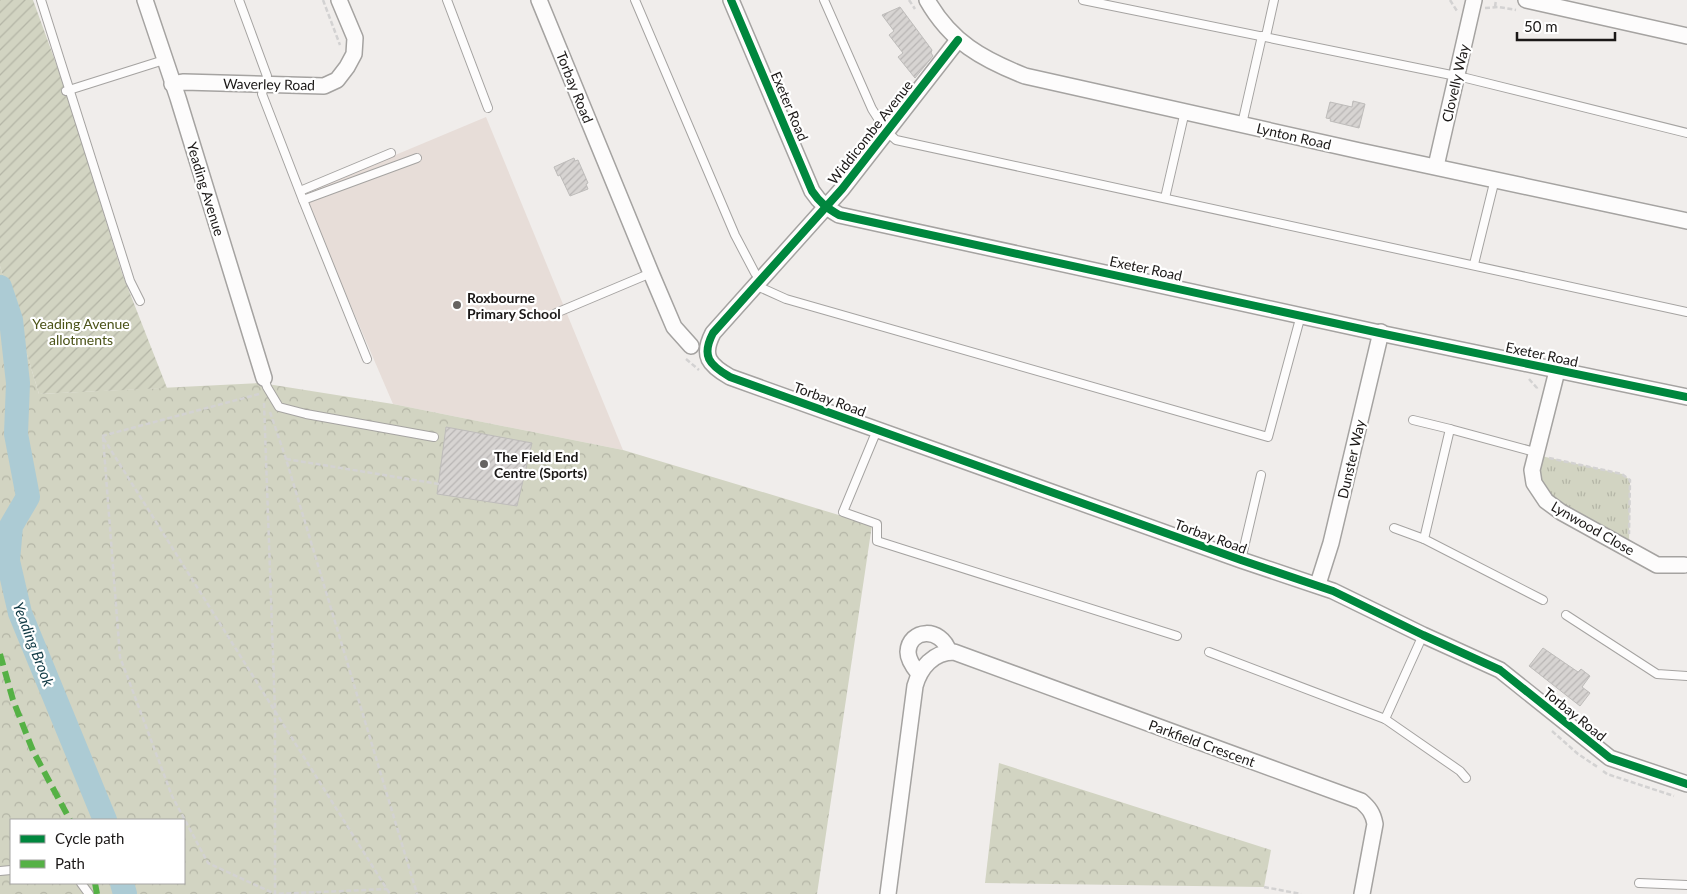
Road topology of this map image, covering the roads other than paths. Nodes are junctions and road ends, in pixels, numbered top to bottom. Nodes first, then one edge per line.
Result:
1 (41, 0) edge
2 (146, 0) edge
3 (239, 0) edge
4 (339, 0) edge
5 (447, 0) edge
6 (539, 0) edge
7 (635, 0) edge
8 (730, 0) edge
9 (824, 0) edge
10 (928, 0) edge
11 (1083, 0) edge
12 (1274, 0) edge
13 (1479, 4) edge
14 (1522, 5) edge
15 (1264, 36) junction
16 (1687, 36) edge
17 (958, 40) junction
18 (164, 60) junction
19 (1457, 76) junction
20 (172, 84) junction
21 (265, 84) junction
22 (68, 90) junction
23 (488, 108) dead end
24 (1184, 112) junction
25 (1242, 124) junction
26 (886, 131) junction
27 (1687, 133) edge
28 (391, 153) dead end
29 (417, 158) dead end
30 (1436, 166) junction
31 (1495, 179) junction
32 (300, 191) junction
33 (1165, 198) junction
34 (303, 200) junction
35 (825, 208) junction
36 (1687, 221) edge
37 (1474, 264) junction
38 (651, 274) junction
39 (759, 283) junction
40 (140, 301) dead end
41 (1687, 312) edge
42 (556, 313) dead end
43 (1301, 314) junction
44 (1381, 332) junction
45 (686, 351) joint
46 (707, 353) junction
47 (367, 359) dead end
48 (1557, 371) junction
49 (264, 386) joint
50 (1687, 397) edge
51 (1413, 420) dead end
52 (877, 430) junction
53 (1450, 430) junction
54 (434, 437) dead end
55 (1538, 454) junction
56 (1261, 476) dead end
57 (1394, 528) dead end
58 (1424, 539) junction
59 (1241, 560) junction
60 (1686, 566) edge
61 (1318, 584) junction
62 (1543, 600) dead end
63 (1566, 615) dead end
64 (1423, 635) junction
65 (1177, 636) dead end
66 (949, 652) junction
67 (1209, 652) dead end
68 (919, 674) junction
69 (1687, 676) edge
70 (1385, 719) junction
71 (1466, 778) dead end
72 (1687, 784) edge
73 (1639, 883) dead end
74 (81, 884) edge
75 (1687, 885) edge
76 (89, 894) edge
77 (888, 894) edge
78 (1362, 894) edge

1 - 22 lane
2 - 18 street, Yeading Avenue
3 - 21 lane
4 - 21 street, Waverley Road
5 - 23 lane
6 - 38 street, Torbay Road
7 - 39 lane
8 - 35 street, Exeter Road
9 - 26 lane
10 - 17 street, Lynton Road
11 - 15 lane
12 - 15 lane
13 - 19 street, Clovelly Way
14 - 16 street
15 - 19 lane
15 - 25 lane
17 - 24 street, Lynton Road
17 - 26 street, Widdicombe Avenue
18 - 20 street, Yeading Avenue
18 - 22 lane
19 - 27 lane
19 - 30 street, Clovelly Way
20 - 21 street, Waverley Road
20 - 49 street, Yeading Avenue
21 - 32 lane
22 - 40 lane
24 - 25 street, Lynton Road
24 - 33 lane
25 - 30 street, Lynton Road
26 - 33 lane
26 - 35 street, Widdicombe Avenue
28 - 32 lane
29 - 34 lane
30 - 31 street, Lynton Road
31 - 36 street, Lynton Road
31 - 37 lane
32 - 34 lane
33 - 37 lane
34 - 47 lane
35 - 39 street, Widdicombe Avenue
35 - 43 street, Exeter Road
37 - 41 lane
38 - 42 lane
38 - 45 street, Torbay Road
39 - 43 lane
39 - 46 street, Widdicombe Avenue
43 - 44 street, Exeter Road
44 - 48 street, Exeter Road
44 - 61 street, Dunster Way
45 - 46 lane, Torbay Road
46 - 52 street, Torbay Road
48 - 50 street, Exeter Road
48 - 55 street, Lynwood Close
49 - 54 lane
51 - 53 lane
52 - 59 street, Torbay Road
52 - 65 lane
53 - 55 lane
53 - 58 lane
55 - 60 street, Lynwood Close
56 - 59 lane
57 - 58 lane
58 - 62 lane
59 - 61 street, Torbay Road
61 - 64 street, Torbay Road
63 - 69 lane
64 - 70 lane
64 - 72 street, Torbay Road
66 - 68 street
66 - 68 street
66 - 78 street, Parkfield Crescent
67 - 70 lane
68 - 77 street
70 - 71 lane
73 - 75 lane
74 - 76 lane

